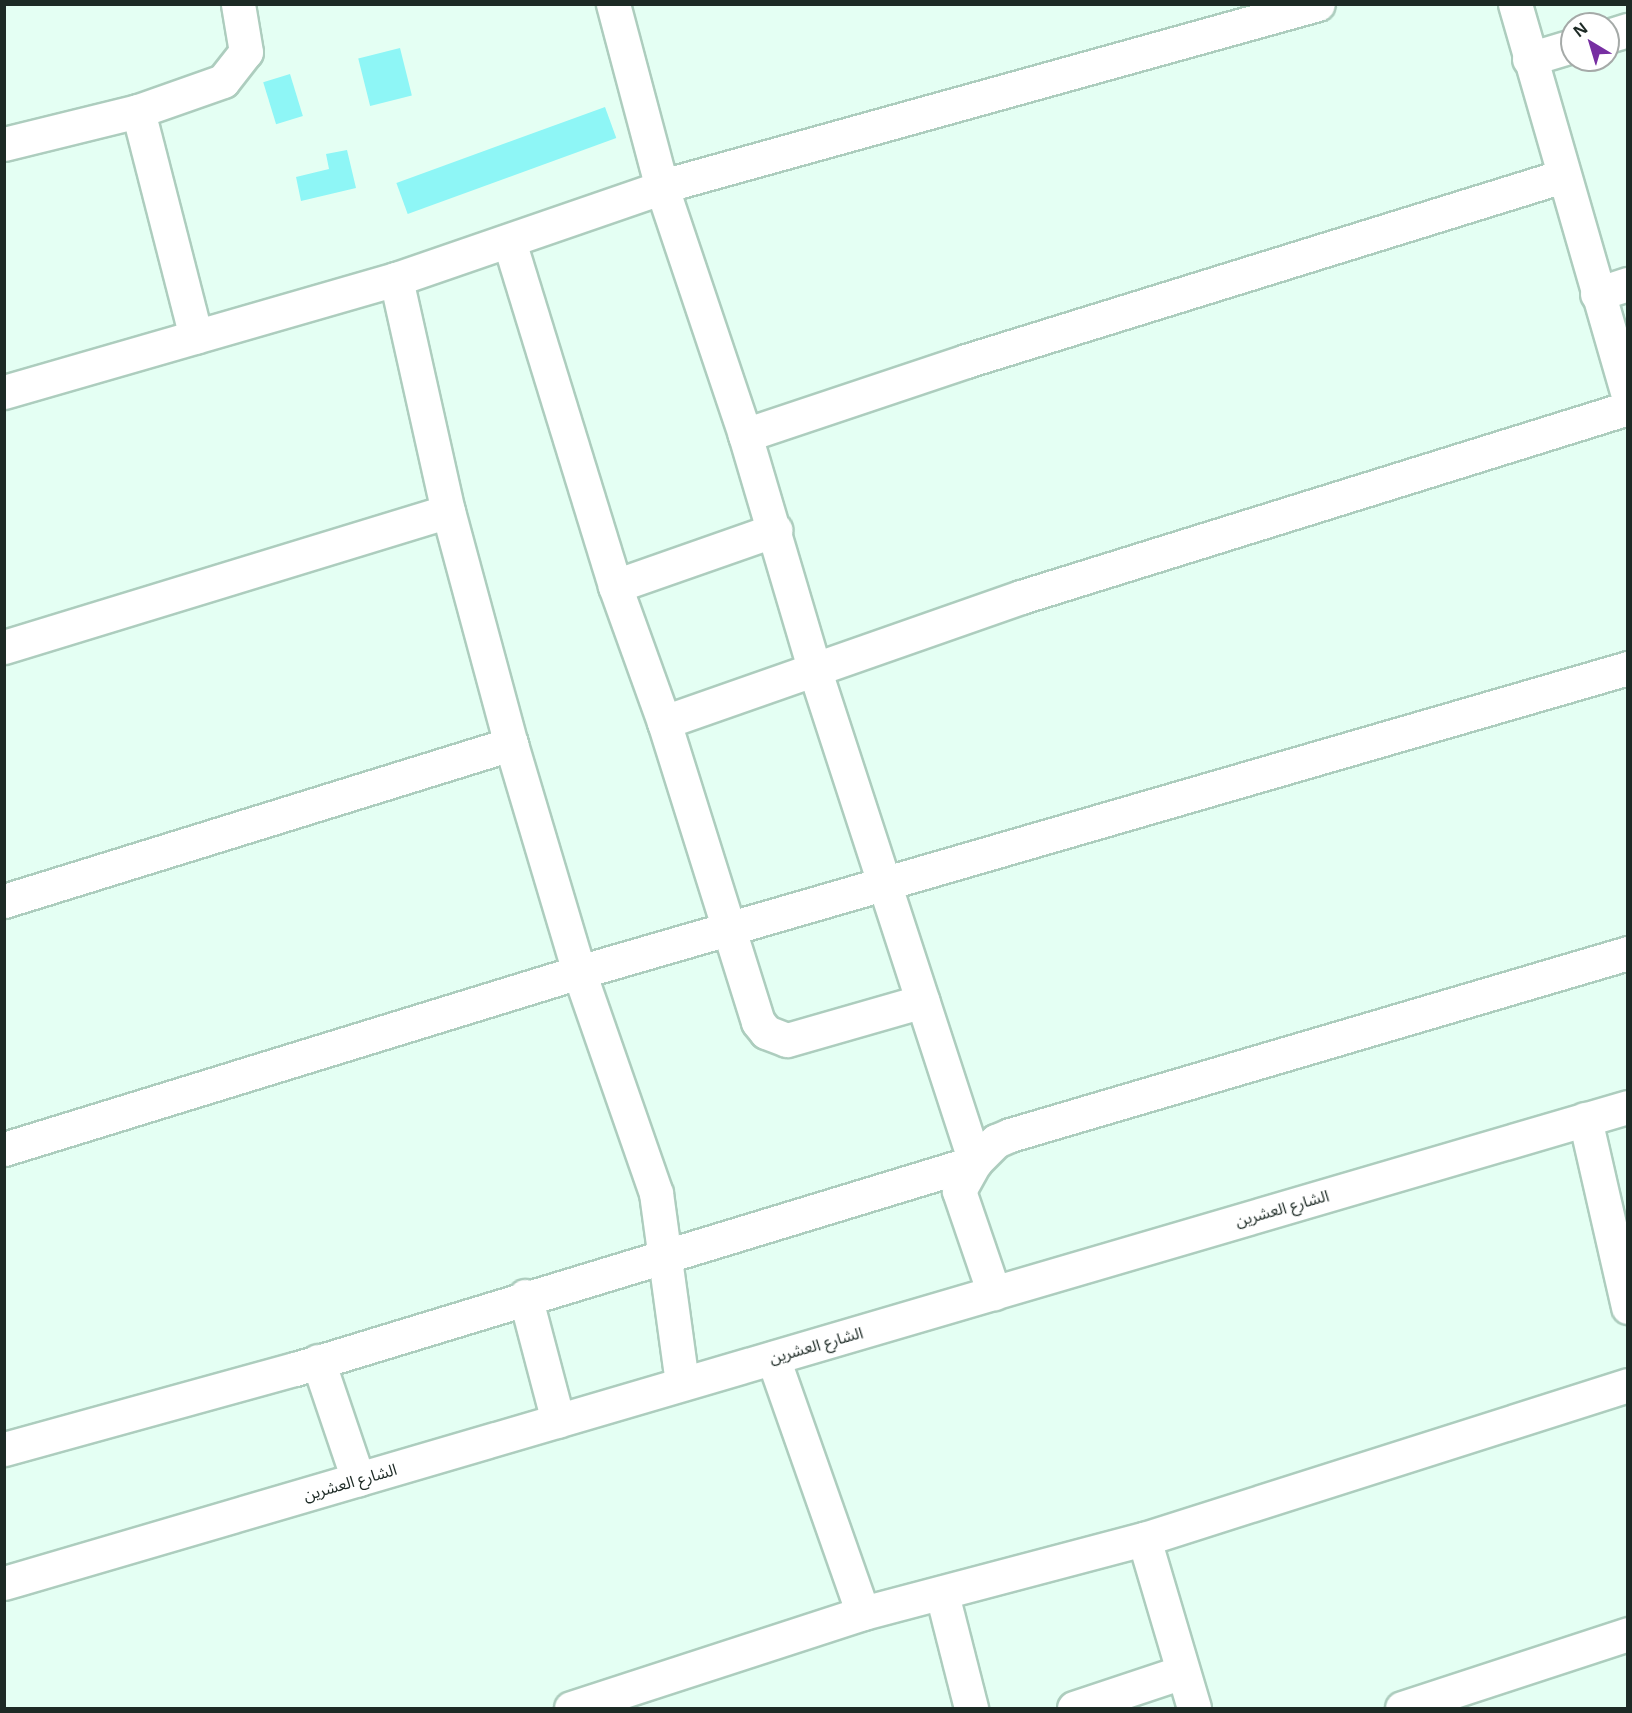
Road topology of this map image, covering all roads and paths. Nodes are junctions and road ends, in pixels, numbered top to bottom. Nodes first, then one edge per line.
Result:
1 (238, 4) edge
2 (613, 4) edge
3 (1318, 4) edge
4 (1515, 4) edge
5 (1560, 50) edge
6 (1529, 59) junction
7 (138, 111) junction
8 (4, 144) edge
9 (1563, 176) junction
10 (662, 188) junction
11 (509, 241) junction
12 (396, 279) junction
13 (1628, 284) edge
14 (1597, 294) junction
15 (196, 337) junction
16 (4, 392) edge
17 (1628, 395) edge
18 (1628, 408) edge
19 (745, 435) junction
20 (448, 511) junction
21 (775, 530) junction
22 (615, 586) junction
23 (4, 647) edge
24 (814, 668) junction
25 (1628, 668) edge
26 (664, 722) junction
27 (511, 744) junction
28 (884, 884) junction
29 (4, 901) edge
30 (730, 928) junction
31 (1628, 953) edge
32 (579, 972) junction
33 (923, 1001) junction
34 (1628, 1107) edge
35 (1585, 1119) junction
36 (4, 1149) edge
37 (975, 1162) junction
38 (665, 1255) junction
39 (993, 1293) junction
40 (525, 1296) junction
41 (1628, 1307) edge
42 (773, 1358) junction
43 (318, 1362) junction
44 (682, 1382) junction
45 (1628, 1385) edge
46 (558, 1421) junction
47 (4, 1449) edge
48 (358, 1479) junction
49 (1144, 1539) junction
50 (4, 1583) edge
51 (942, 1594) junction
52 (863, 1613) junction
53 (1628, 1634) edge
54 (1182, 1672) junction
55 (580, 1707) edge
56 (971, 1708) edge
57 (1074, 1708) edge
58 (1194, 1708) edge
59 (1402, 1708) edge

1 - 7 street
2 - 10 street
3 - 10 street
4 - 6 street
5 - 6 street
6 - 9 street
7 - 8 street
7 - 15 street
9 - 14 street
9 - 19 street
10 - 11 street
10 - 19 street
11 - 12 street
11 - 22 street
12 - 15 street
12 - 20 street
13 - 14 street
14 - 17 street
15 - 16 street
18 - 24 street
19 - 21 street
20 - 23 street
20 - 27 street
21 - 22 street
21 - 24 street
22 - 26 street
24 - 26 street
24 - 28 street
25 - 28 street
26 - 30 street
27 - 29 street
27 - 32 street
28 - 30 street
28 - 33 street
30 - 32 street
30 - 33 street
31 - 37 street
32 - 36 street
32 - 38 street
33 - 37 street
34 - 35 street, الشارع العشرين
35 - 39 street, الشارع العشرين
35 - 41 street
37 - 38 street
37 - 39 street
38 - 40 street
38 - 44 street
39 - 42 street, الشارع العشرين
40 - 43 street
40 - 46 street
42 - 44 street, الشارع العشرين
42 - 52 street
43 - 47 street
43 - 48 street
44 - 46 street, الشارع العشرين
45 - 49 street
46 - 48 street, الشارع العشرين
48 - 50 street, الشارع العشرين
49 - 51 street
49 - 54 street
51 - 52 street
51 - 56 street
52 - 55 street
53 - 59 street
54 - 57 street
54 - 58 street

